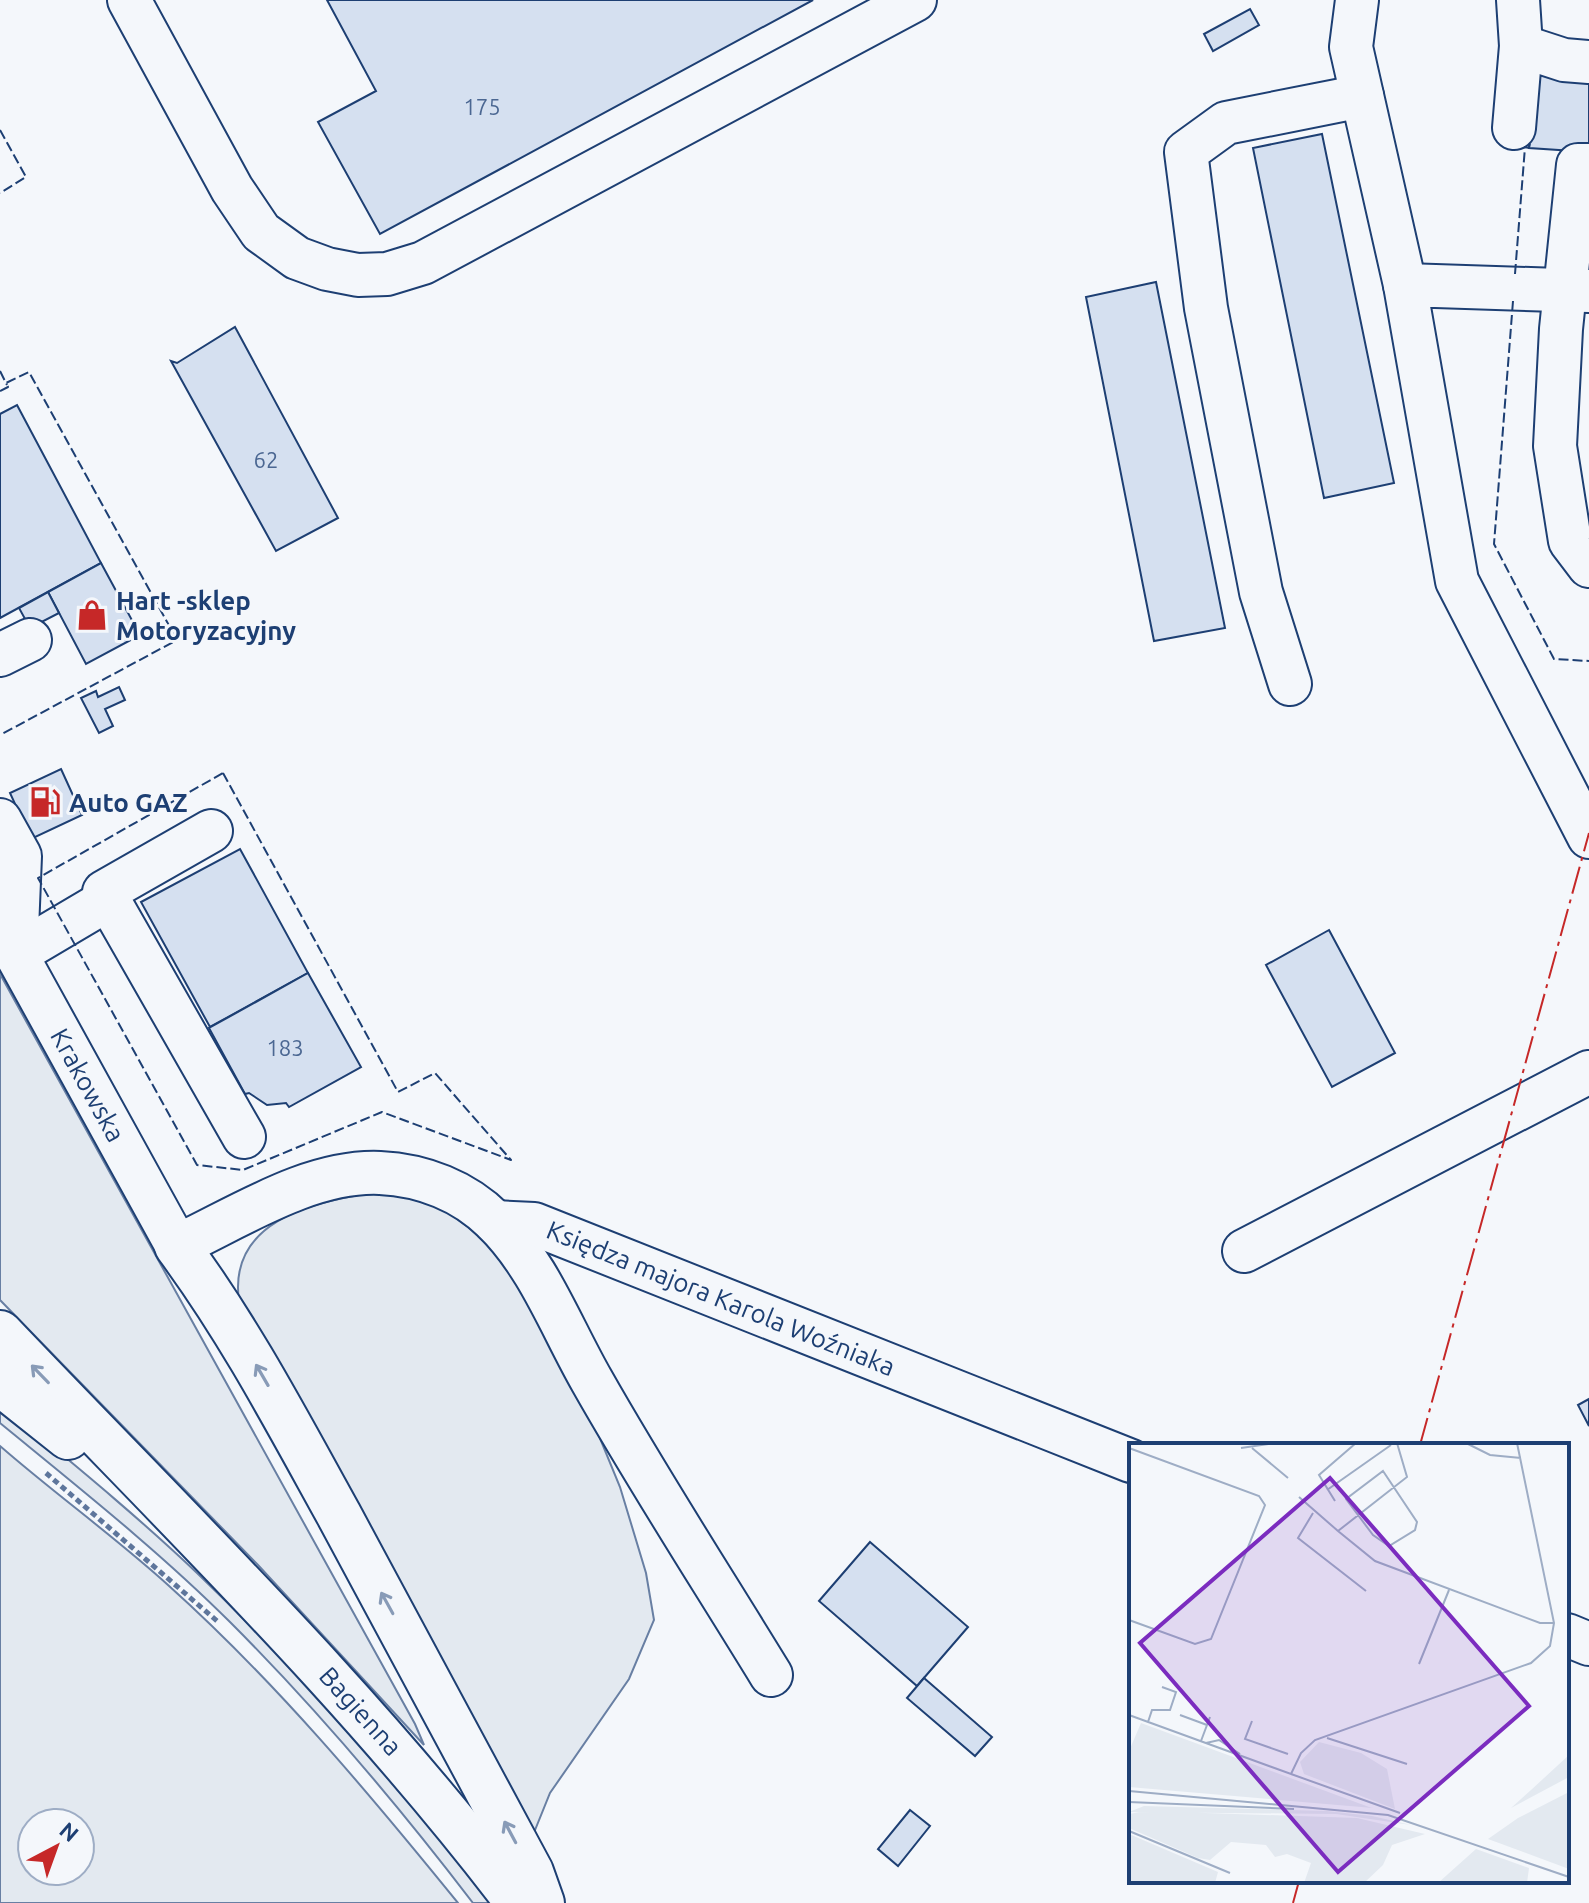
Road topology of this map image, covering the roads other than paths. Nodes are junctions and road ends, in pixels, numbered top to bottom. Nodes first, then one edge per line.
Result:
1 (129, 0) edge
2 (915, 0) edge
3 (1357, 0) edge
4 (1518, 0) edge
5 (1521, 46) junction
6 (1589, 62) edge
7 (1362, 96) junction
8 (1514, 128) dead end
9 (1589, 165) edge
10 (1405, 285) junction
11 (1578, 290) edge
12 (1589, 566) edge
13 (1290, 684) dead end
14 (0, 820) edge
15 (211, 831) dead end
16 (1589, 837) edge
17 (109, 899) junction
18 (8, 939) edge
19 (1589, 1072) edge
20 (244, 1137) dead end
21 (495, 1222) junction
22 (177, 1246) junction
23 (1244, 1251) dead end
24 (0, 1333) edge
25 (0, 1383) edge
26 (1129, 1460) edge
27 (190, 1532) junction
28 (1569, 1636) edge
29 (1589, 1644) edge
30 (771, 1675) dead end
31 (518, 1903) edge
32 (542, 1903) edge

1 - 2 street
3 - 7 street
4 - 5 street
5 - 6 street
5 - 8 street
7 - 10 street
7 - 13 street
9 - 11 street
10 - 11 street
10 - 16 street
11 - 12 street
14 - 18 street
15 - 17 street
17 - 18 street
17 - 20 street
18 - 22 street, Krakowska
19 - 23 street
21 - 22 street
21 - 26 street, Księdza majora Karola Woźniaka
21 - 30 street
32 -> 22 main road
27 -> 24 main road, Bagienna
25 - 27 main road, Bagienna
27 - 31 main road, Bagienna
28 - 29 street

